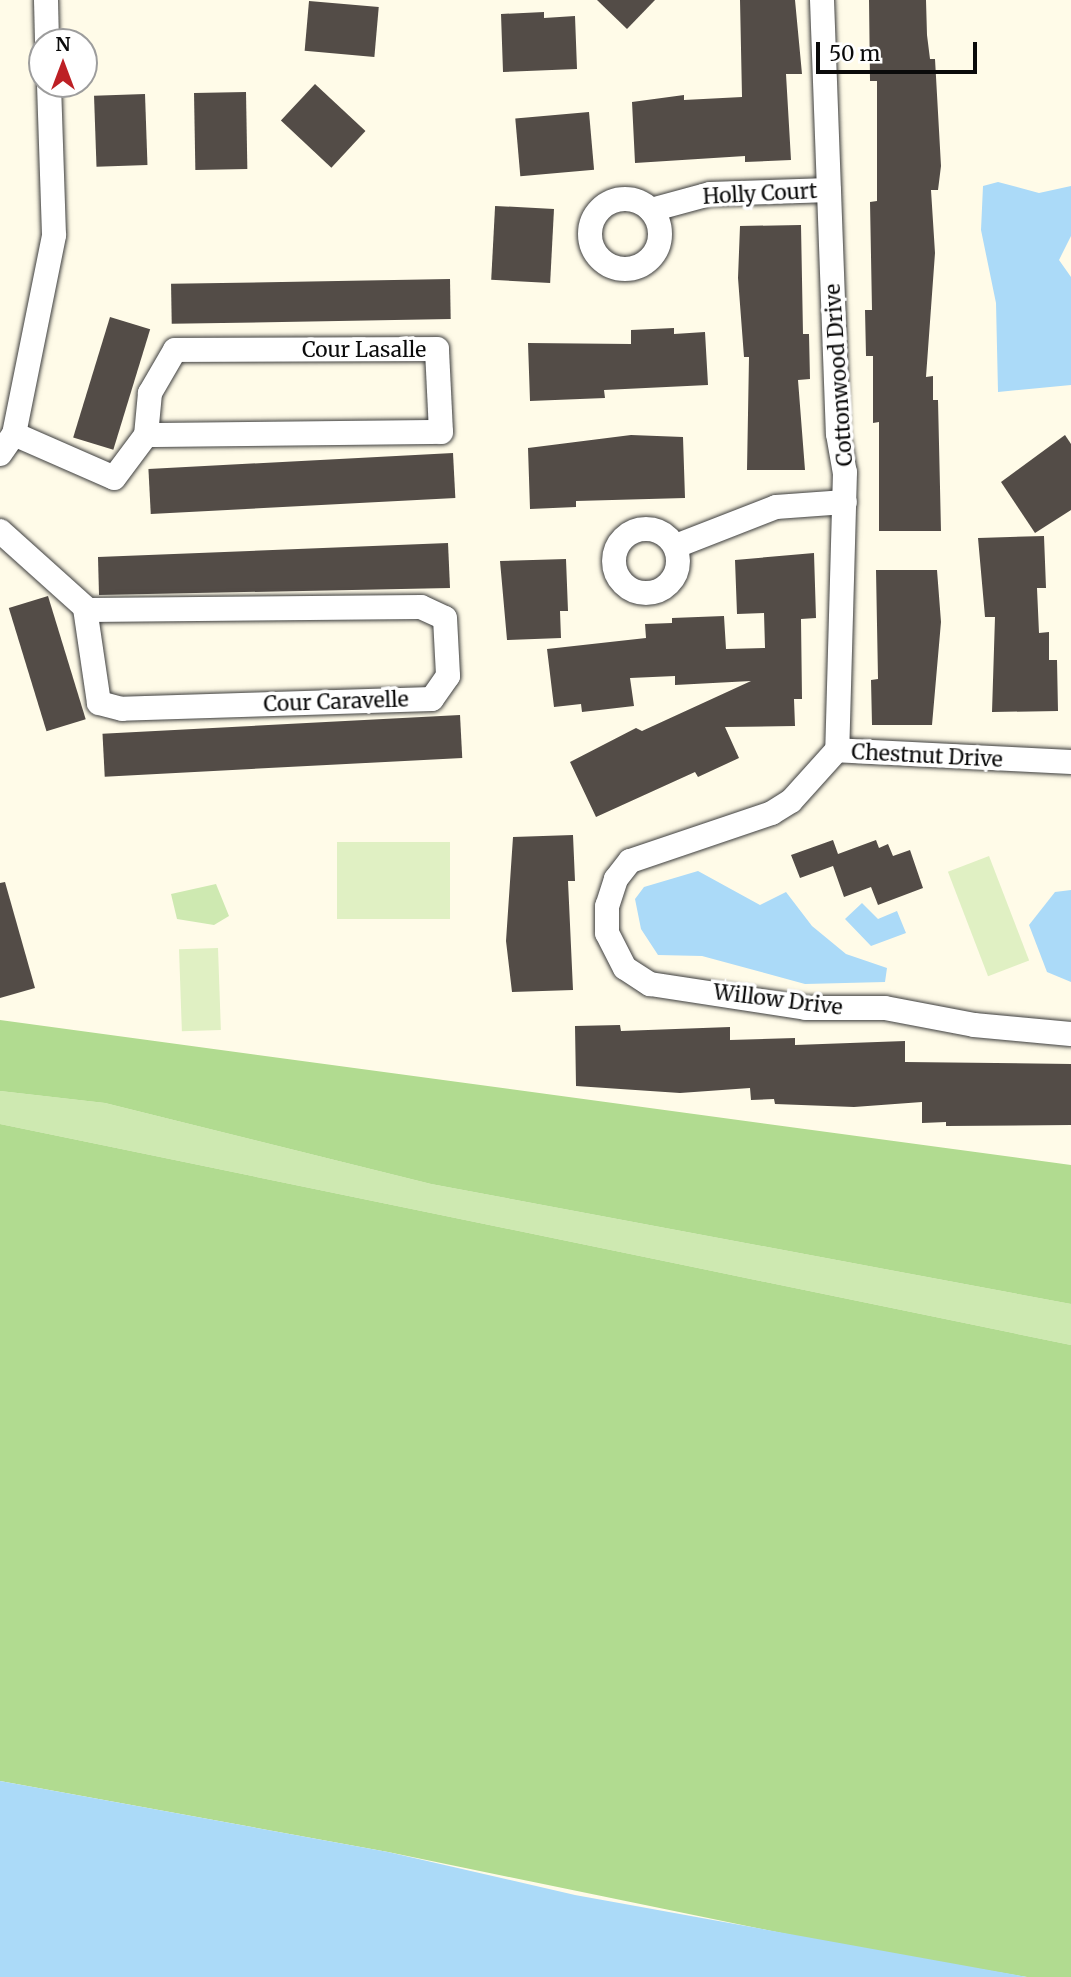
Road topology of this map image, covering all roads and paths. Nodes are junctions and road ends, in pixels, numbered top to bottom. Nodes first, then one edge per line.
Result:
1 (46, 0) edge
2 (822, 0) edge
3 (47, 28) edge
4 (49, 98) edge
5 (829, 190) junction
6 (651, 211) dead end
7 (146, 435) junction
8 (7, 444) edge
9 (845, 502) junction
10 (0, 531) edge
11 (676, 547) dead end
12 (85, 608) junction
13 (837, 750) junction
14 (1071, 762) edge
15 (616, 879) joint
16 (1071, 1034) edge

1 - 3 street
2 - 5 street, Cottonwood Drive
4 - 8 street
5 - 6 street, Holly Court
5 - 9 street, Cottonwood Drive
7 - 7 street, Cour Lasalle
7 - 8 street
9 - 11 street
9 - 13 street, Cottonwood Drive
10 - 12 street
12 - 12 street, Cour Caravelle
13 - 14 street, Chestnut Drive
13 - 15 street, Chestnut Drive
15 - 16 street, Willow Drive

